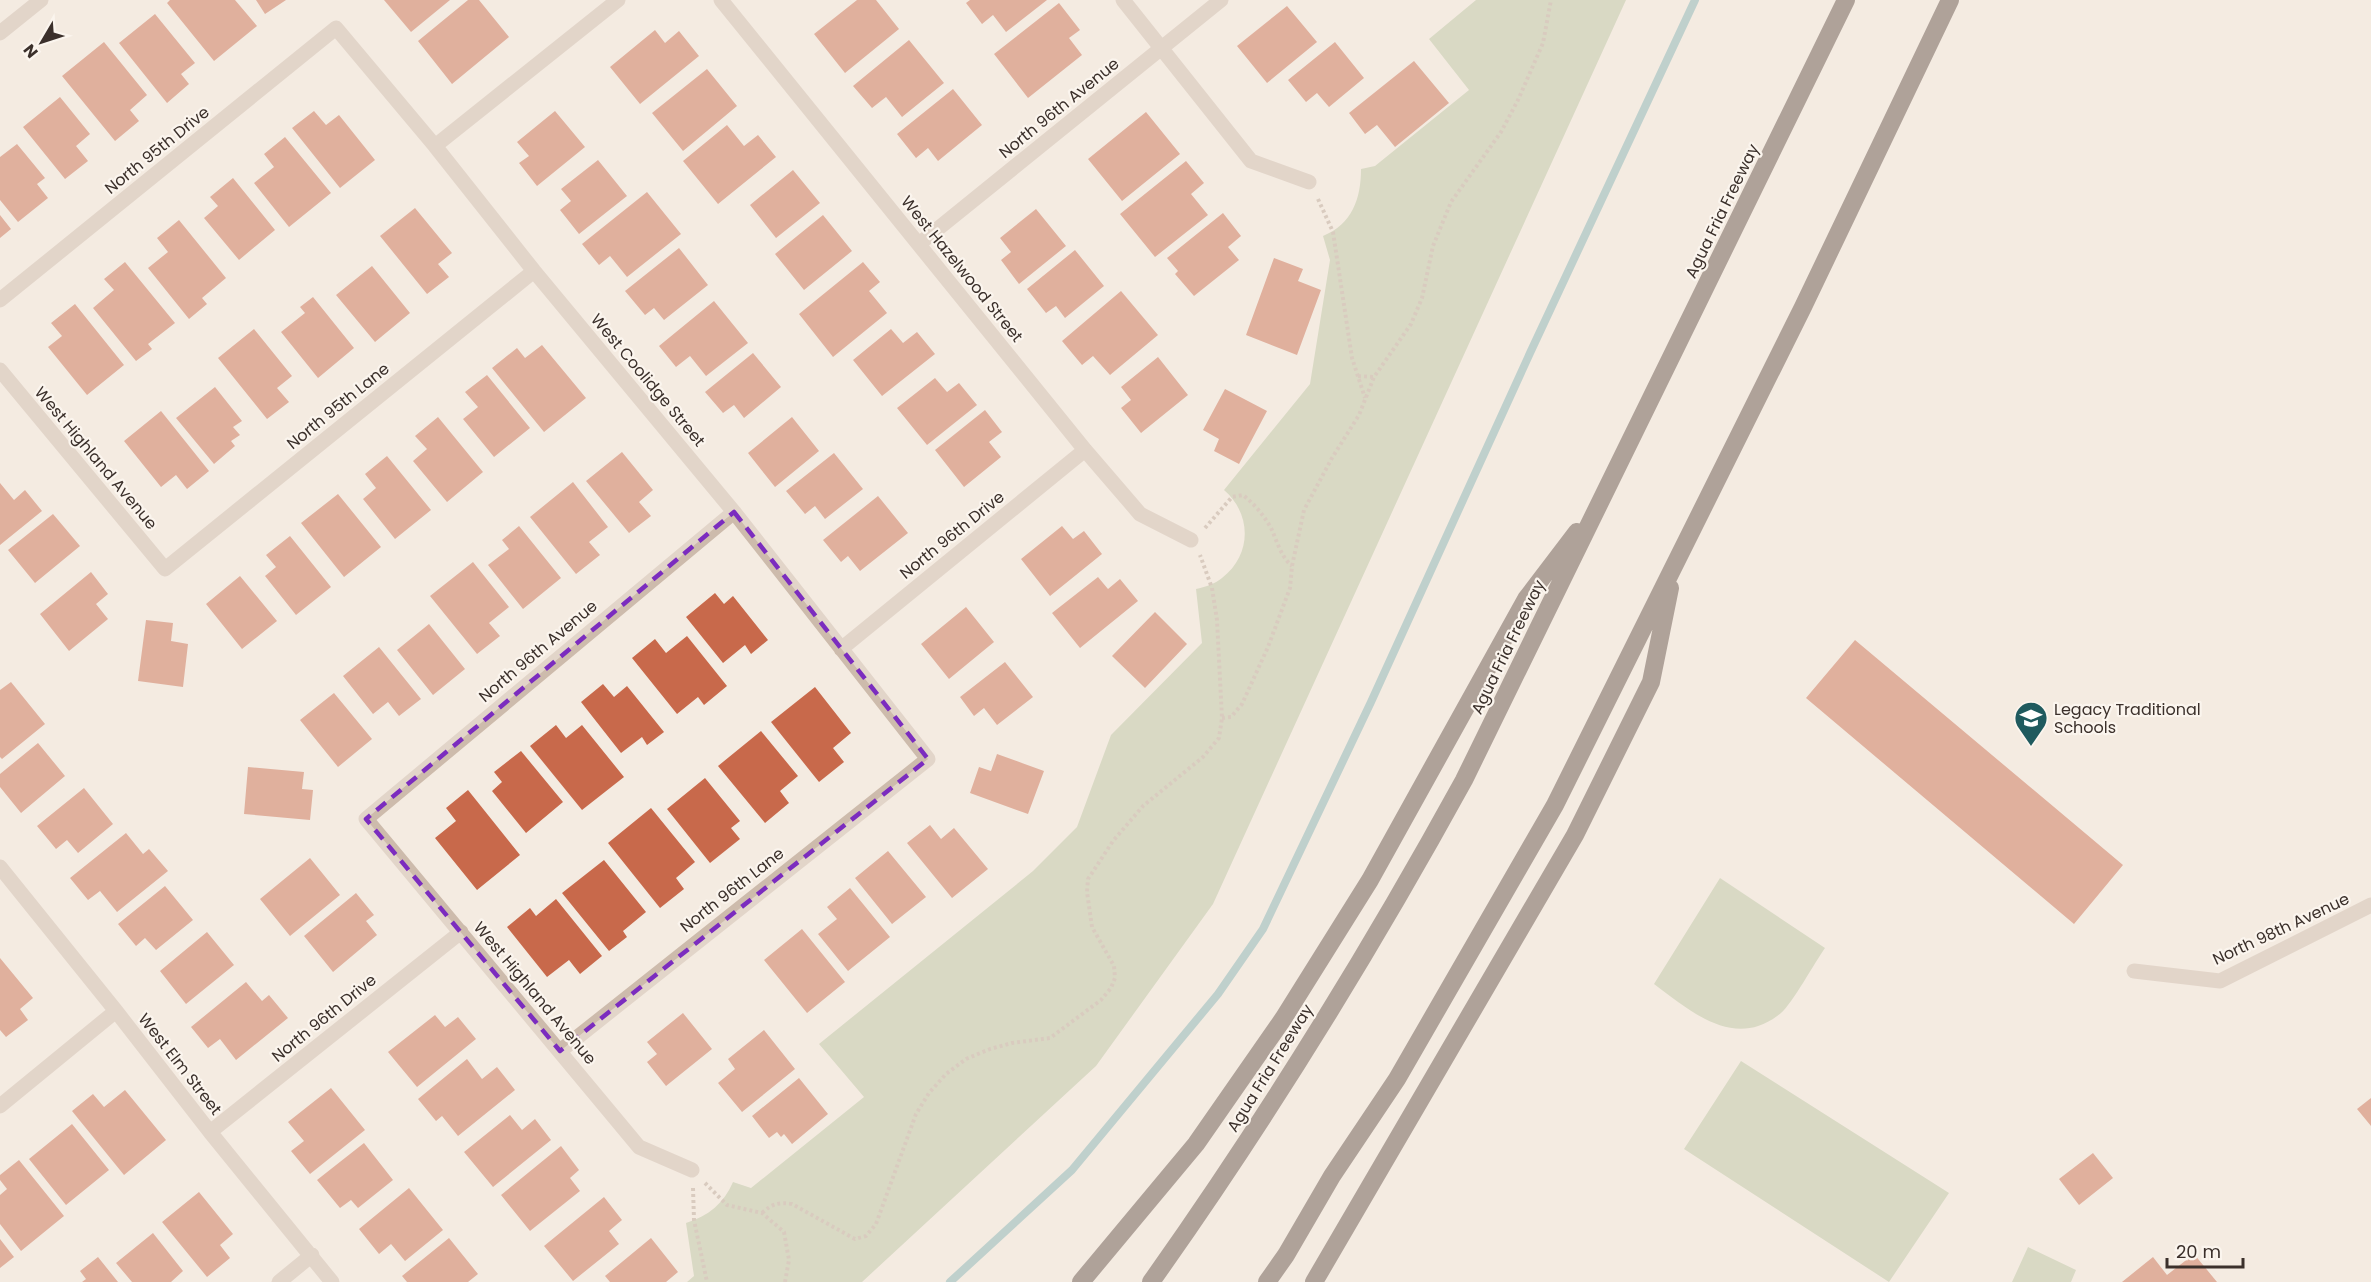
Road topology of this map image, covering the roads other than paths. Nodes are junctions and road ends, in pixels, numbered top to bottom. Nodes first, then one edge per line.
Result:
1 (41, 0) edge
2 (618, 0) edge
3 (721, 0) edge
4 (1123, 0) edge
5 (1221, 0) edge
6 (1846, 0) edge
7 (1950, 0) edge
8 (336, 28) joint
9 (0, 33) edge
10 (1162, 48) junction
11 (435, 146) junction
12 (1309, 182) road end
13 (919, 244) junction
14 (534, 271) junction
15 (0, 300) edge
16 (0, 370) edge
17 (1085, 450) junction
18 (1602, 500) junction
19 (734, 512) junction
20 (1191, 540) road end
21 (1676, 563) junction
22 (165, 569) joint
23 (841, 649) junction
24 (928, 759) joint
25 (366, 819) joint
26 (0, 867) edge
27 (2371, 905) edge
28 (460, 932) junction
29 (2134, 971) dead end
30 (116, 1011) junction
31 (560, 1051) junction
32 (0, 1106) edge
33 (210, 1132) junction
34 (692, 1170) road end
35 (312, 1255) junction
36 (279, 1282) edge
37 (332, 1282) edge
38 (1081, 1282) edge
39 (1151, 1282) edge
40 (1267, 1282) edge
41 (1314, 1282) edge

1 - 9 street
2 - 11 street
3 - 13 street, West Hazelwood Street
4 - 10 street
5 - 10 street, North 96th Avenue
6 - 18 highway, Agua Fria Freeway
7 - 21 highway
8 - 11 street, West Coolidge Street
8 - 15 street, North 95th Drive
10 - 12 street
10 - 13 street, North 96th Avenue
11 - 14 street, West Coolidge Street
13 - 17 street, West Hazelwood Street
14 - 19 street, West Coolidge Street
14 - 22 street, North 95th Lane
16 - 22 street, West Highland Avenue
17 - 20 street, West Hazelwood Street
17 - 23 street, North 96th Drive
18 - 38 highway
18 - 39 highway, Agua Fria Freeway
19 - 23 street, West Coolidge Street
19 - 25 street, North 96th Avenue
21 - 40 highway
21 - 41 highway
23 - 24 street, West Coolidge Street
24 - 31 street, North 96th Lane
25 - 28 street, West Highland Avenue
26 - 30 street, West Elm Street
27 - 29 street, North 98th Avenue
28 - 31 street, West Highland Avenue
28 - 33 street, North 96th Drive
30 - 32 street
30 - 33 street, West Elm Street
31 - 34 street, West Highland Avenue
33 - 35 street, West Elm Street
35 - 36 street
35 - 37 street, West Elm Street

